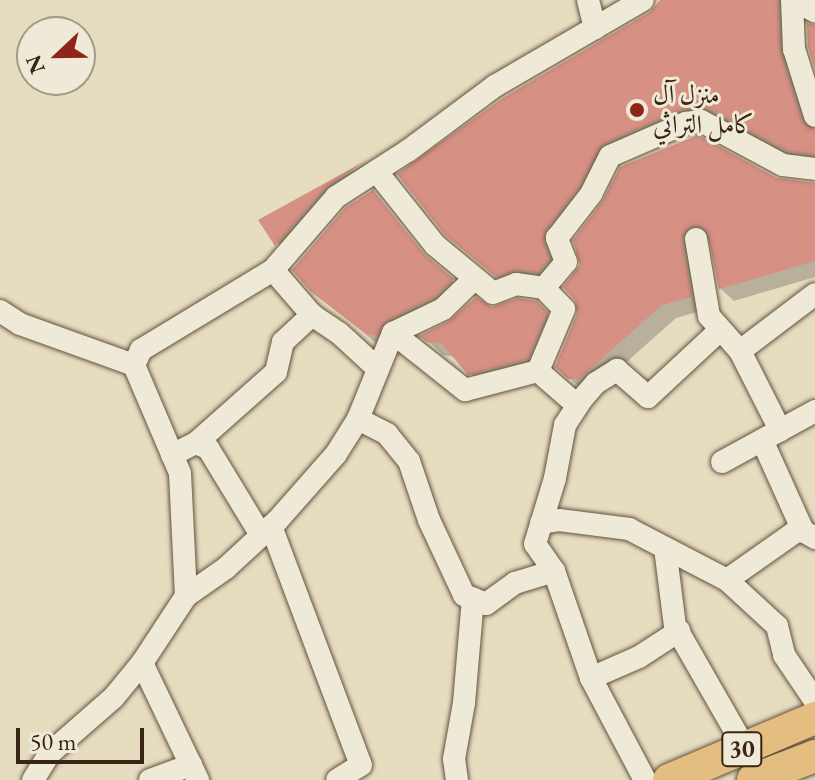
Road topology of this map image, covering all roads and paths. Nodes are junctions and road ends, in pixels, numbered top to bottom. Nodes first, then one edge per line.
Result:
1 (588, 0) edge
2 (643, 0) edge
3 (793, 0) edge
4 (815, 11) edge
5 (595, 28) junction
6 (815, 116) edge
7 (815, 169) edge
8 (377, 172) junction
9 (696, 239) dead end
10 (273, 270) junction
11 (474, 279) junction
12 (544, 288) junction
13 (815, 294) edge
14 (0, 311) edge
15 (312, 315) junction
16 (719, 331) junction
17 (393, 333) junction
18 (740, 351) junction
19 (134, 365) junction
20 (378, 369) junction
21 (538, 371) junction
22 (577, 405) junction
23 (815, 411) edge
24 (358, 419) junction
25 (771, 435) junction
26 (196, 443) junction
27 (172, 455) junction
28 (722, 462) dead end
29 (541, 523) junction
30 (266, 531) junction
31 (809, 534) edge
32 (665, 548) junction
33 (554, 571) junction
34 (727, 580) junction
35 (186, 596) junction
36 (473, 598) junction
37 (679, 631) junction
38 (142, 663) junction
39 (591, 678) junction
40 (815, 701) edge
41 (815, 718) edge
42 (745, 748) junction
43 (815, 756) edge
44 (195, 772) edge
45 (33, 780) edge
46 (150, 780) edge
47 (337, 780) edge
48 (457, 780) edge
49 (645, 780) edge
50 (669, 780) edge
51 (753, 780) edge

1 - 5 street
2 - 5 street
3 - 4 street
3 - 6 street
5 - 8 street
7 - 12 street
8 - 10 street
8 - 11 street
9 - 16 street
10 - 15 street
10 - 19 street
11 - 12 street
11 - 17 street
12 - 21 street
13 - 18 street
14 - 19 street
15 - 20 street
15 - 26 street
16 - 18 street
16 - 22 street
17 - 20 street
17 - 21 street
18 - 25 street
19 - 27 street
20 - 24 street
21 - 22 street
22 - 29 street
23 - 25 street
24 - 30 street
24 - 36 street
25 - 28 street
25 - 31 street
26 - 27 street
26 - 30 street
27 - 35 street
29 - 32 street
29 - 33 street
30 - 35 street
30 - 47 street
31 - 34 street
32 - 34 street
32 - 37 street
33 - 36 street
33 - 39 street
34 - 40 street
35 - 38 street
36 - 48 street
37 - 39 street
37 - 42 street
38 - 44 street
38 - 45 street
39 - 49 street
41 - 42 highway, 30
42 - 50 highway, 30
43 - 51 highway, 30
44 - 46 street

